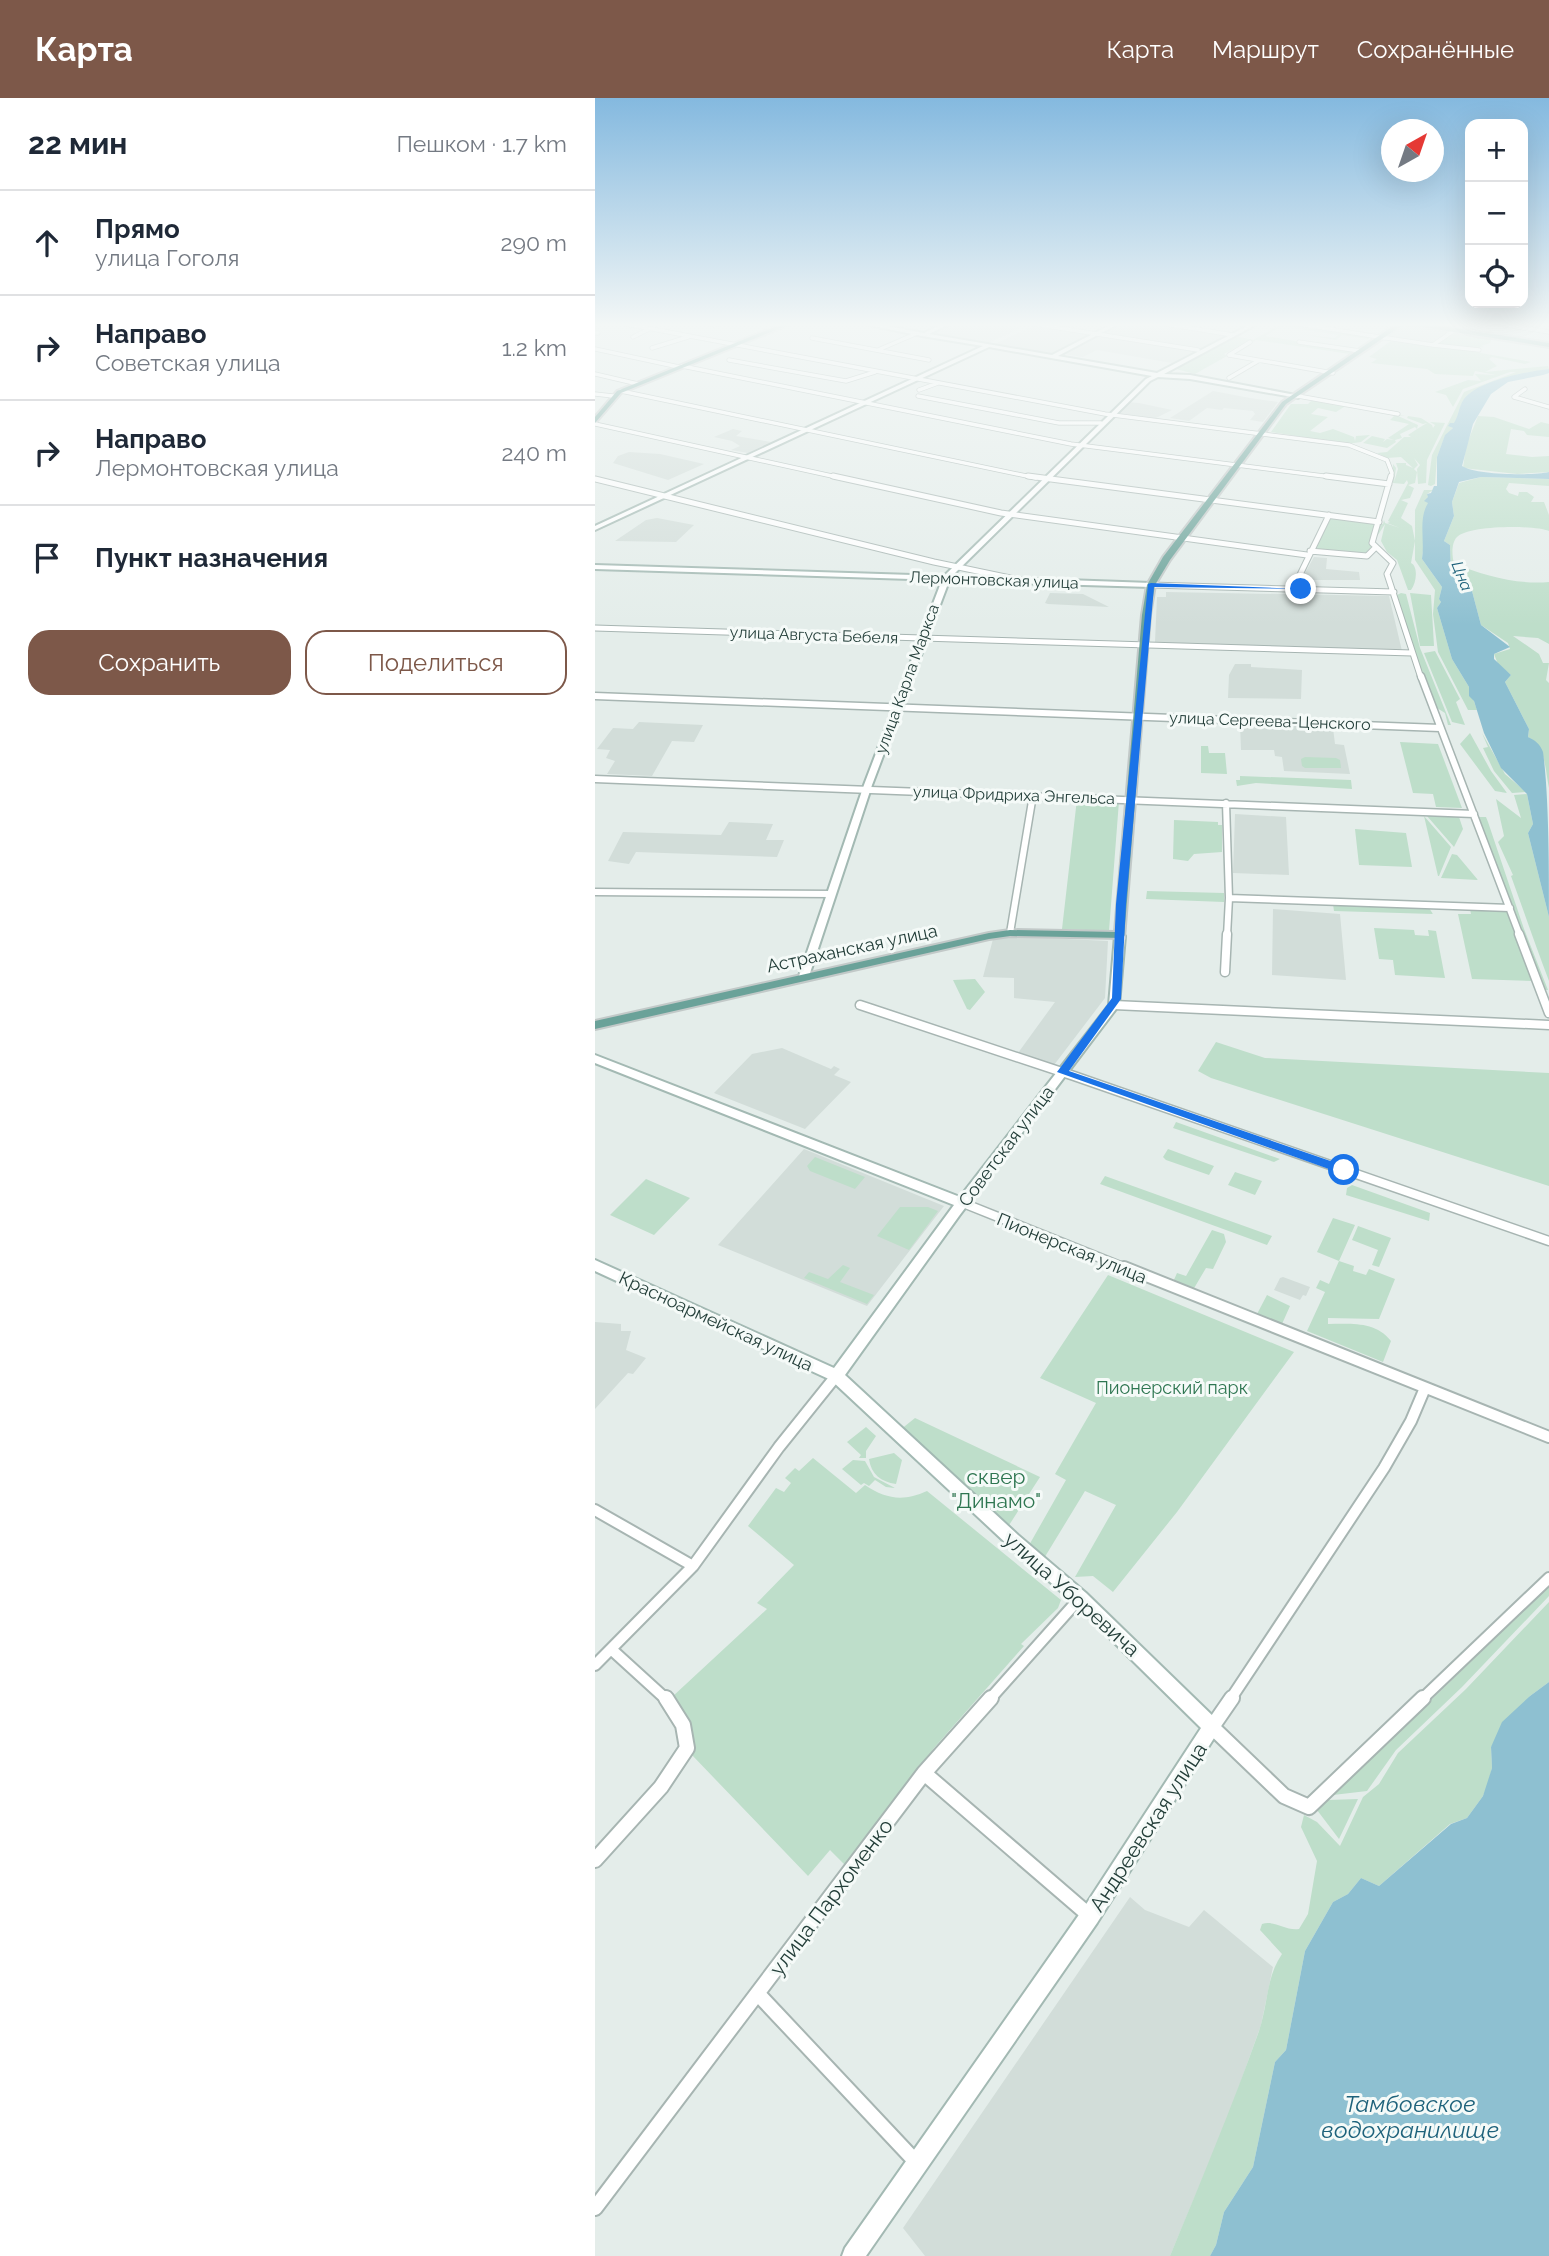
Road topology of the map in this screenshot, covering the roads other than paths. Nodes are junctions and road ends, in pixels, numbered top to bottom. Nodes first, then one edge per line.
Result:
1 (598, 423) edge
2 (776, 423) edge
3 (821, 423) edge
4 (965, 423) edge
5 (1058, 423) edge
6 (1101, 423) joint
7 (1185, 423) edge
8 (1273, 423) edge
9 (807, 429) junction
10 (1263, 432) junction
11 (1079, 445) junction
12 (1372, 452) joint
13 (748, 457) junction
14 (1238, 464) junction
15 (595, 479) edge
16 (1045, 479) junction
17 (1389, 484) junction
18 (663, 496) junction
19 (1211, 500) junction
20 (1009, 514) junction
21 (1329, 515) junction
22 (1378, 522) junction
23 (595, 528) edge
24 (1183, 538) junction
25 (1375, 547) junction
26 (1308, 553) junction
27 (956, 566) junction
28 (595, 567) edge
29 (946, 578) junction
30 (1027, 581) junction
31 (1151, 584) junction
32 (1293, 589) junction
33 (1394, 592) junction
34 (595, 628) edge
35 (923, 638) junction
36 (1144, 645) junction
37 (1412, 653) junction
38 (595, 696) edge
39 (897, 707) junction
40 (1137, 716) junction
41 (1440, 728) junction
42 (595, 779) edge
43 (867, 789) junction
44 (1033, 795) junction
45 (1131, 799) junction
46 (1226, 803) junction
47 (1474, 814) junction
48 (595, 892) edge
49 (831, 894) junction
50 (1229, 898) junction
51 (1510, 908) junction
52 (1010, 933) junction
53 (1120, 936) junction
54 (1225, 972) dead end
55 (804, 976) junction
56 (1114, 1005) junction
57 (860, 1006) dead end
58 (1549, 1013) edge
59 (595, 1025) edge
60 (1549, 1025) edge
61 (595, 1059) edge
62 (1062, 1072) junction
63 (963, 1203) junction
64 (1549, 1241) edge
65 (595, 1265) edge
66 (836, 1376) junction
67 (1425, 1388) junction
68 (1549, 1437) edge
69 (595, 1510) edge
70 (693, 1566) junction
71 (1549, 1578) edge
72 (1080, 1598) junction
73 (611, 1649) junction
74 (595, 1665) edge
75 (1212, 1727) junction
76 (924, 1773) junction
77 (595, 1860) edge
78 (1090, 1916) junction
79 (758, 1994) junction
80 (917, 2163) junction
81 (595, 2208) edge
82 (853, 2256) edge

1 - 13 street
2 - 9 street
3 - 9 main road
4 - 11 street
5 - 6 street
6 - 11 main road, улица Карла Маркса
7 - 10 street
8 - 10 main road
9 - 13 main road
9 - 16 street
10 - 12 street
10 - 14 main road
11 - 14 street
11 - 16 main road, улица Карла Маркса
12 - 17 street
13 - 18 main road
13 - 20 street
14 - 17 street
14 - 19 main road
15 - 18 street
16 - 19 street
16 - 20 main road, улица Карла Маркса
17 - 22 street
18 - 23 main road
18 - 27 street
19 - 21 street
19 - 24 main road
20 - 24 street
20 - 27 main road, улица Карла Маркса
21 - 22 street
21 - 26 street
22 - 25 street
24 - 26 street
24 - 31 main road
25 - 26 street
25 - 33 street
26 - 32 street
27 - 29 main road, улица Карла Маркса
27 - 30 street
28 - 29 main road, Лермонтовская улица
29 - 30 main road, Лермонтовская улица
29 - 35 main road, улица Карла Маркса
30 - 31 main road, Лермонтовская улица
31 - 32 street, Лермонтовская улица
31 - 36 main road
32 - 33 street, Лермонтовская улица
33 - 37 street
34 - 35 street, улица Августа Бебеля
35 - 36 street, улица Августа Бебеля
35 - 39 main road, улица Карла Маркса
36 - 37 street, улица Августа Бебеля
36 - 40 main road
37 - 41 street
38 - 39 street, улица Сергеева-Ценского
39 - 40 street, улица Сергеева-Ценского
39 - 43 main road, улица Карла Маркса
40 - 41 street, улица Сергеева-Ценского
40 - 45 main road
41 - 47 street
42 - 43 street, улица Фридриха Энгельса
43 - 44 street, улица Фридриха Энгельса
43 - 49 main road, улица Карла Маркса
44 - 45 street, улица Фридриха Энгельса
44 - 52 street
45 - 46 street, улица Фридриха Энгельса
45 - 53 main road
46 - 47 street, улица Фридриха Энгельса
46 - 50 street
47 - 51 street
48 - 49 street
49 - 55 main road, улица Карла Маркса
50 - 51 street
50 - 54 street
51 - 58 street
52 - 53 main road, Астраханская улица
52 - 55 main road, Астраханская улица
53 - 56 main road
55 - 59 main road, Астраханская улица
56 - 60 street
56 - 62 main road, Советская улица
57 - 62 street
61 - 63 main road, Пионерская улица
62 - 63 main road, Советская улица
62 - 64 street
63 - 66 main road, Советская улица
63 - 67 street, Пионерская улица
65 - 66 main road, Красноармейская улица
66 - 70 street
66 - 72 main road, улица Уборевича
67 - 68 street, Пионерская улица
67 - 75 street, Андреевская улица
69 - 70 street
70 - 73 street
71 - 75 street, улица Уборевича
72 - 75 main road, улица Уборевича
72 - 76 street, улица Пархоменко
73 - 74 street
73 - 77 street
75 - 78 main road, Андреевская улица
76 - 78 street
76 - 79 street, улица Пархоменко
78 - 80 main road, Андреевская улица
79 - 80 street
79 - 81 street, улица Пархоменко
80 - 82 main road, Андреевская улица

